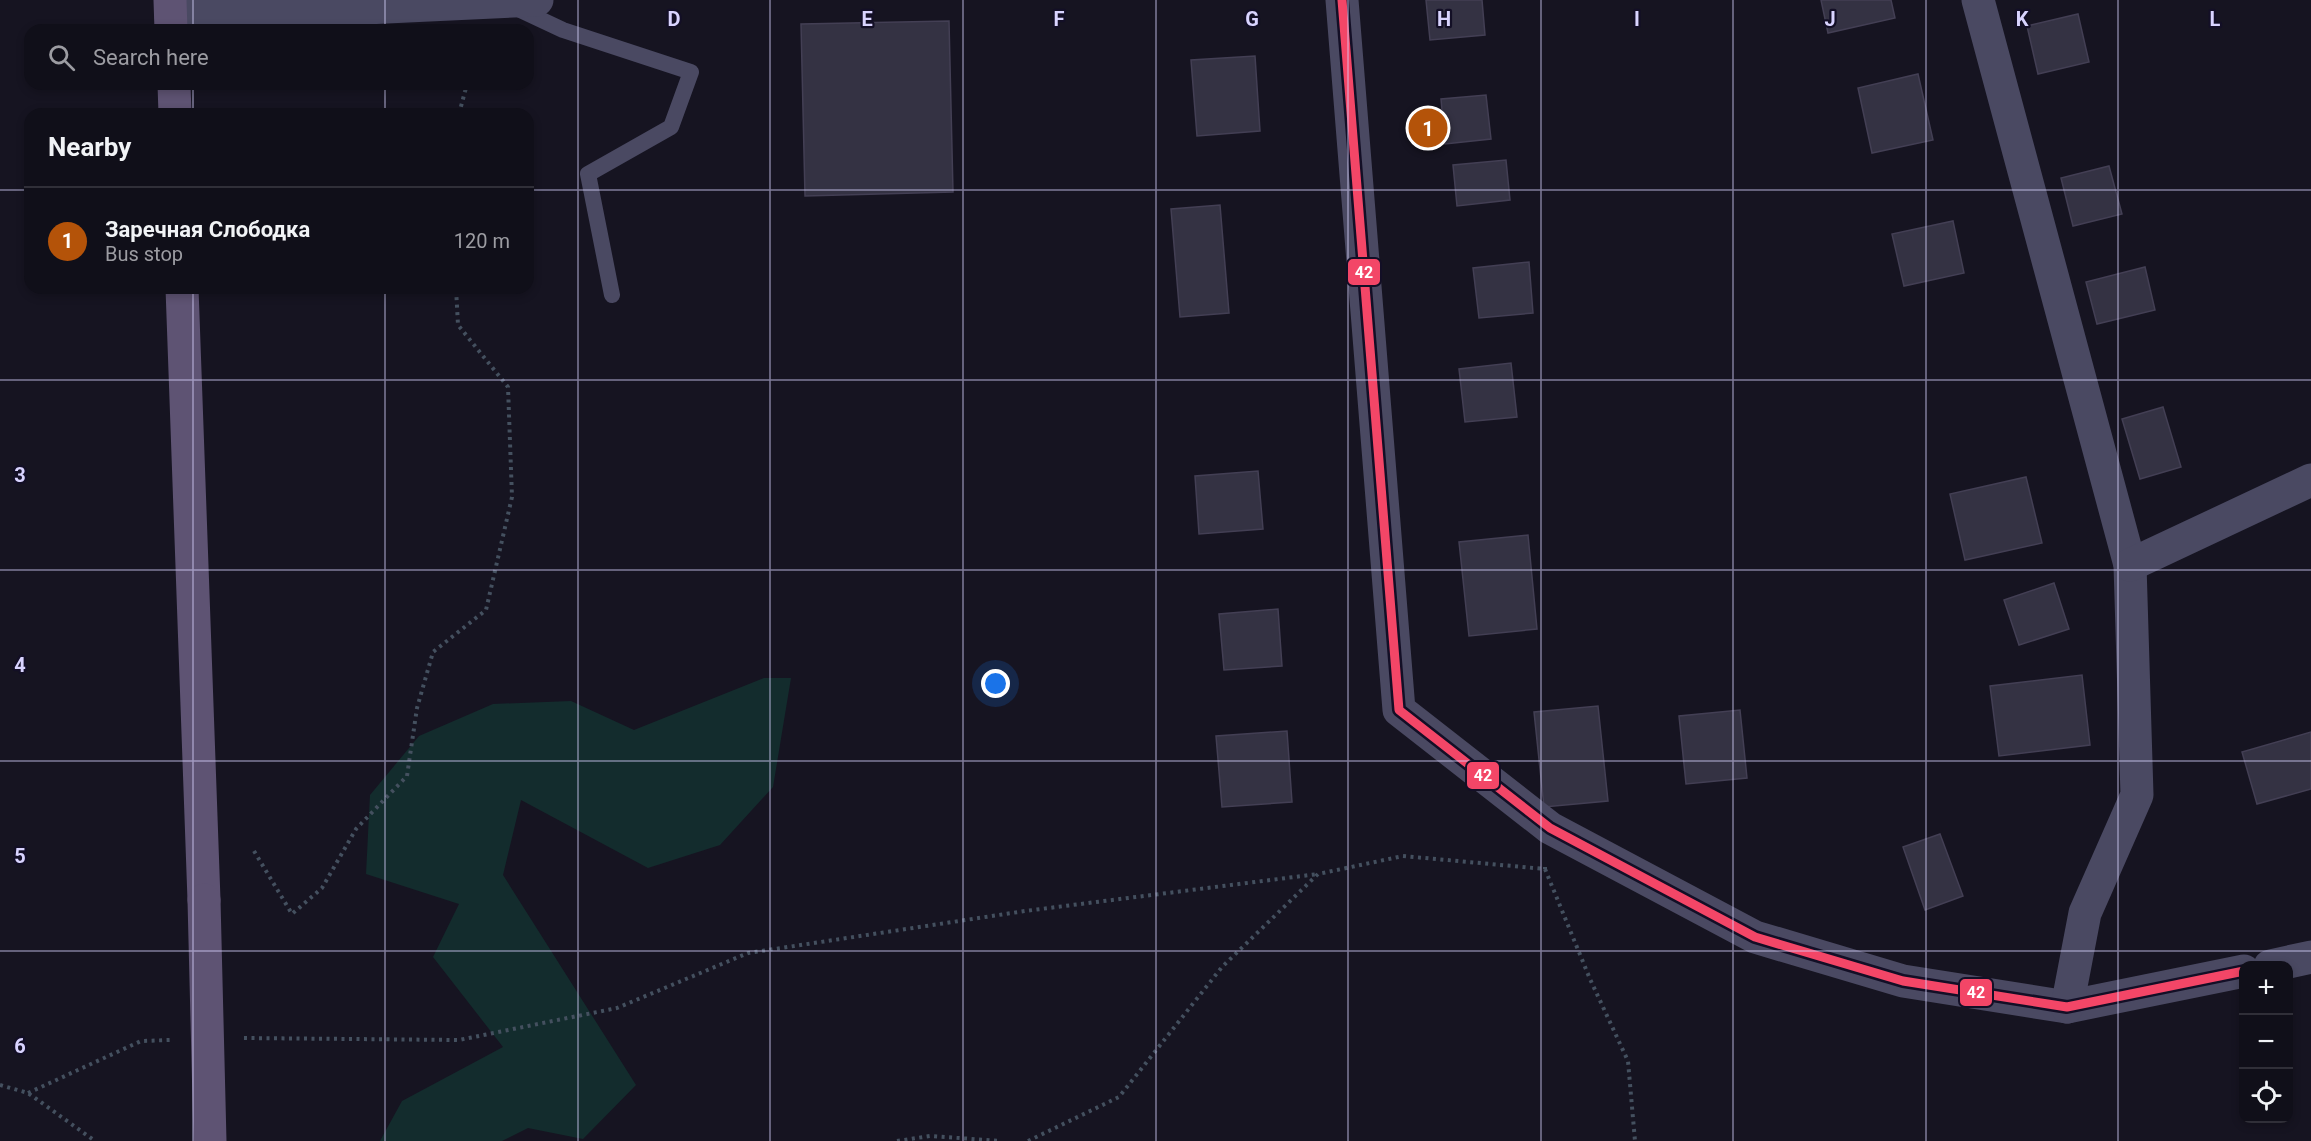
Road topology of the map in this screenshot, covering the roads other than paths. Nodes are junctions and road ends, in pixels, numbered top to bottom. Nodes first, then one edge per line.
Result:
1 (537, 0) edge
2 (1342, 0) edge
3 (1978, 0) edge
4 (502, 2) junction
5 (171, 16) edge
6 (174, 90) edge
7 (175, 108) edge
8 (182, 294) edge
9 (612, 295) dead end
10 (2311, 480) edge
11 (2130, 565) junction
12 (2311, 957) edge
13 (2293, 961) edge
14 (2239, 972) edge
15 (2067, 1007) junction
16 (210, 1141) edge

1 - 4 street
2 - 15 street
3 - 11 street
4 - 5 street
4 - 9 lane
6 - 7 main road
8 - 16 main road, bridge
10 - 11 street
11 - 15 street
12 - 13 street
14 - 15 street

